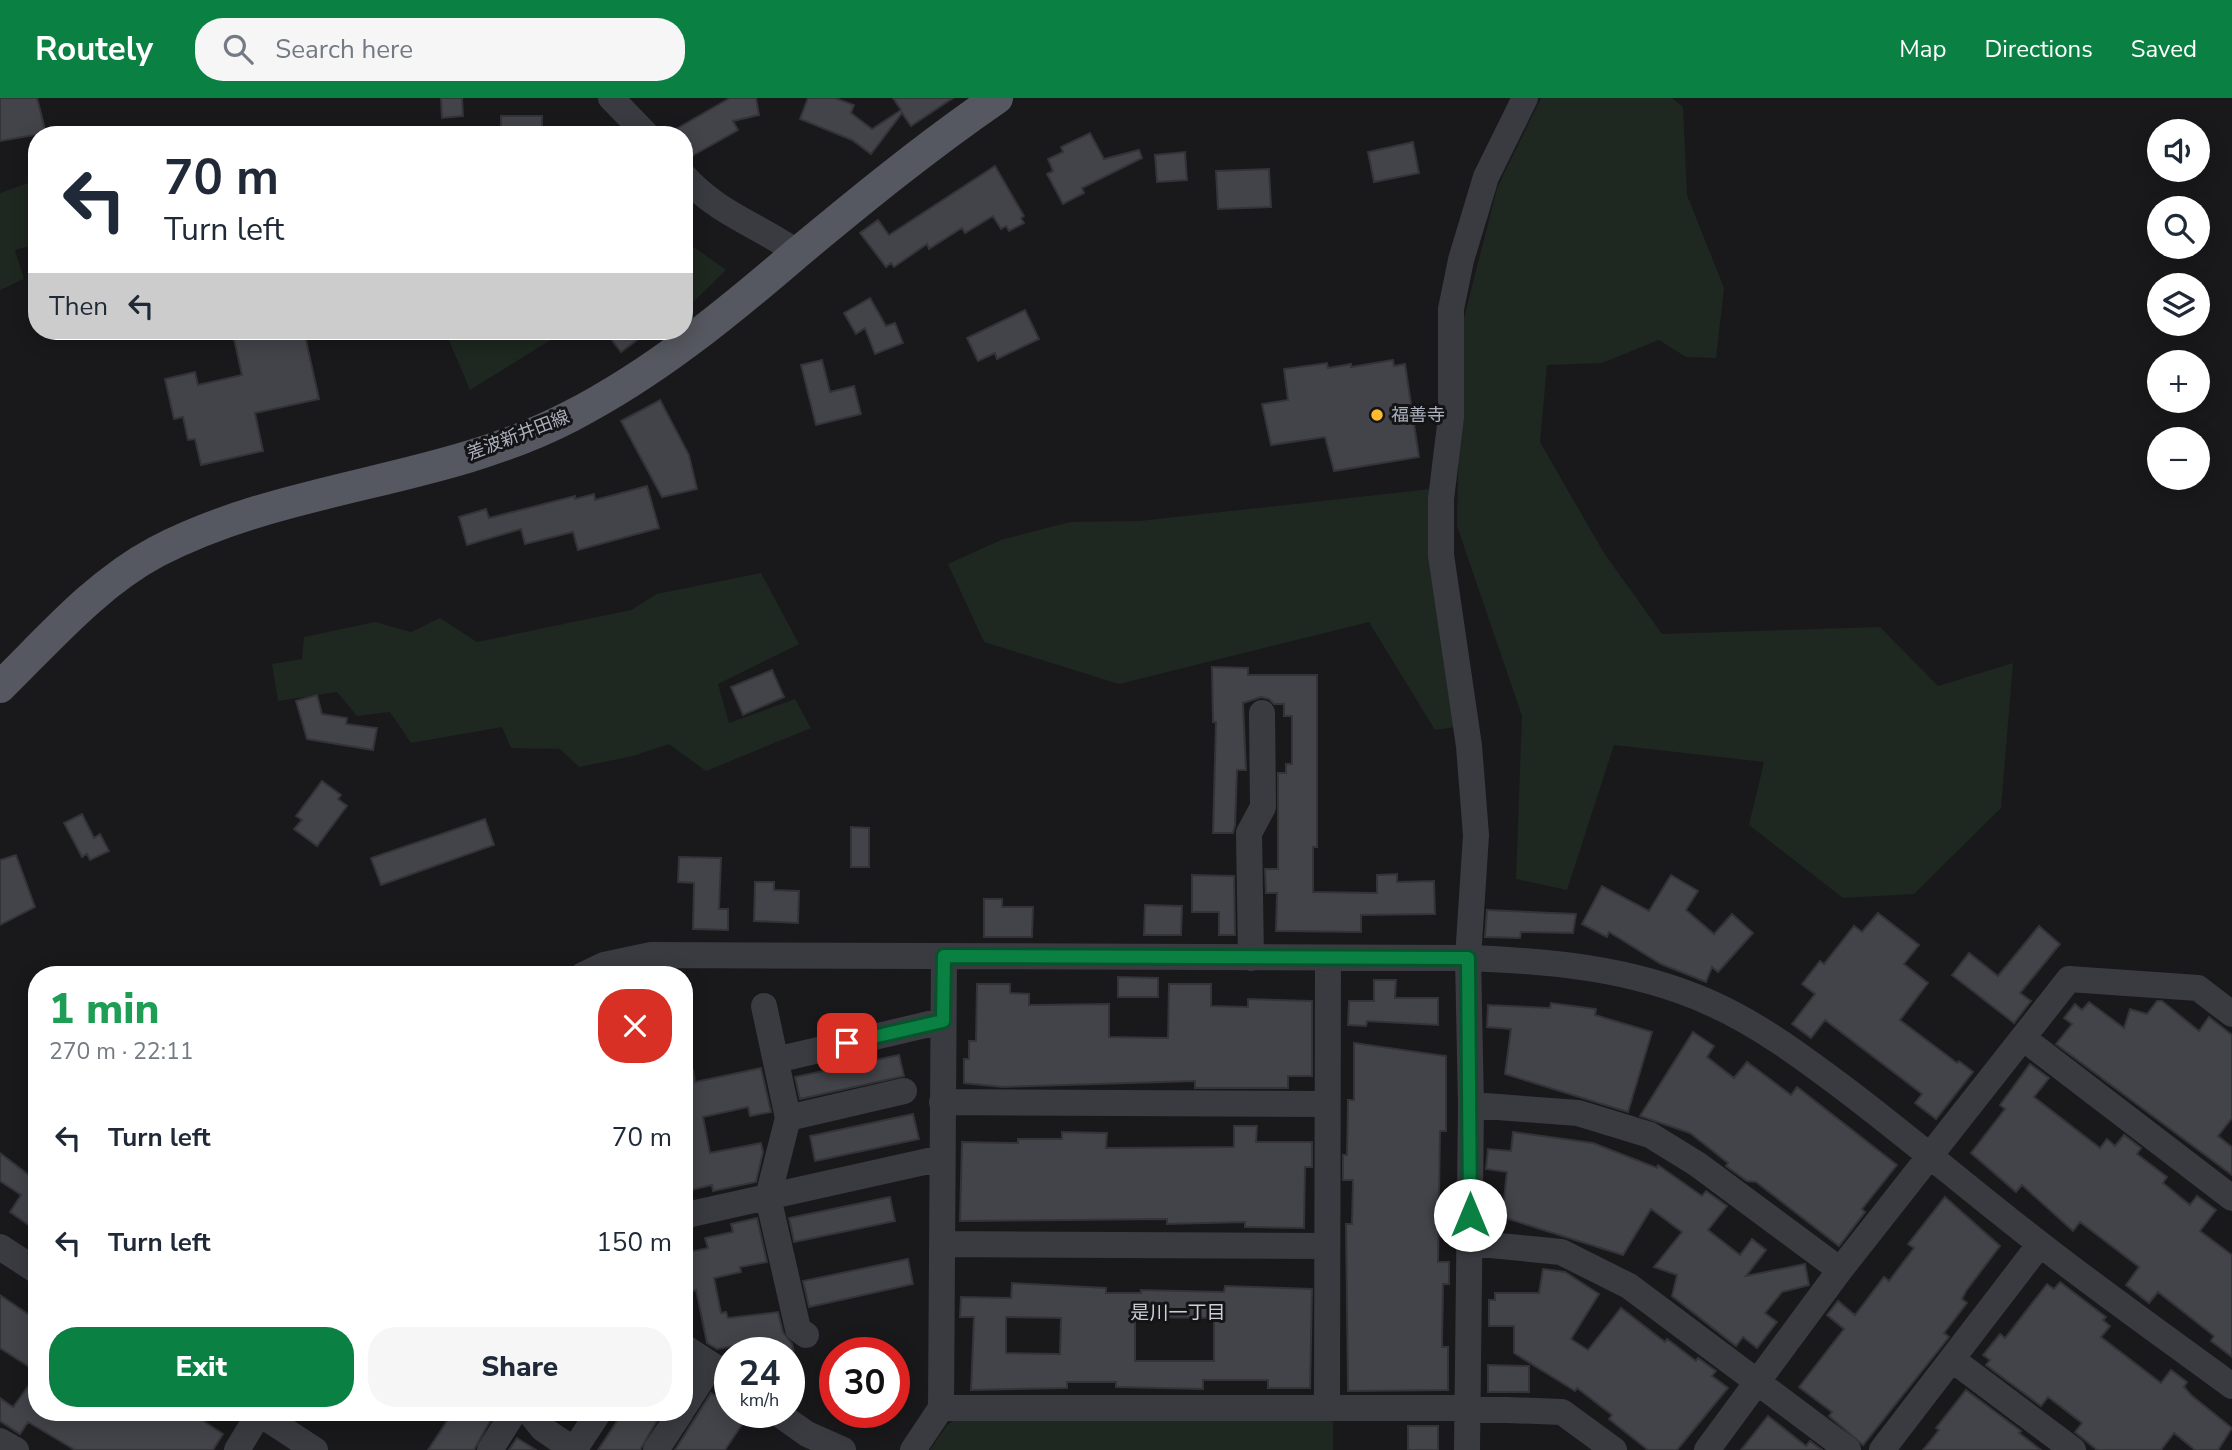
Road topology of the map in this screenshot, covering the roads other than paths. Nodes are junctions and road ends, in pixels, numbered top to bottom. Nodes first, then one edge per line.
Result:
1 (611, 98) edge
2 (997, 98) edge
3 (1525, 98) edge
4 (638, 126) edge
5 (693, 186) edge
6 (798, 253) junction
7 (693, 339) edge
8 (692, 340) edge
9 (0, 687) edge
10 (1262, 713) dead end
11 (944, 956) junction
12 (1251, 958) junction
13 (1328, 958) junction
14 (1468, 958) junction
15 (602, 966) edge
16 (764, 1006) dead end
17 (2232, 1014) edge
18 (943, 1021) junction
19 (2023, 1038) junction
20 (776, 1060) junction
21 (904, 1091) dead end
22 (942, 1102) junction
23 (1326, 1104) junction
24 (1471, 1105) junction
25 (788, 1118) junction
26 (1932, 1155) junction
27 (942, 1158) junction
28 (768, 1197) junction
29 (2232, 1198) edge
30 (693, 1216) edge
31 (1470, 1243) junction
32 (942, 1244) junction
33 (2040, 1244) junction
34 (1326, 1246) junction
35 (0, 1247) edge
36 (28, 1265) edge
37 (1840, 1270) junction
38 (806, 1335) dead end
39 (693, 1353) edge
40 (1953, 1360) junction
41 (714, 1366) edge
42 (714, 1378) edge
43 (1757, 1382) junction
44 (2232, 1386) edge
45 (693, 1398) edge
46 (941, 1408) junction
47 (1327, 1408) junction
48 (1468, 1408) junction
49 (254, 1421) edge
50 (271, 1421) edge
51 (508, 1421) edge
52 (536, 1421) edge
53 (593, 1421) edge
54 (675, 1421) edge
55 (799, 1428) edge
56 (0, 1441) edge
57 (826, 1447) edge
58 (16, 1450) edge
59 (237, 1450) edge
60 (315, 1450) edge
61 (490, 1450) edge
62 (574, 1450) edge
63 (656, 1450) edge
64 (913, 1450) edge
65 (1467, 1450) edge
66 (1614, 1450) edge
67 (1707, 1450) edge
68 (1848, 1450) edge
69 (1882, 1450) edge
70 (2073, 1450) edge

1 - 4 street
2 - 6 main road, 差波新井田線
3 - 14 street
5 - 6 street
6 - 7 main road, 差波新井田線
8 - 9 main road, 差波新井田線
10 - 12 street
11 - 12 street
11 - 15 street
11 - 18 street
12 - 13 street
13 - 14 street
13 - 23 street
14 - 24 street
14 - 26 street
16 - 20 street
17 - 19 street
18 - 20 street
18 - 22 street
19 - 26 street
19 - 29 street
20 - 25 street
21 - 25 street
22 - 23 street
22 - 27 street
23 - 34 street
24 - 31 street
24 - 37 street
25 - 28 street
26 - 33 street
26 - 37 street
27 - 28 street
27 - 32 street
28 - 30 street
28 - 38 street
31 - 43 street
31 - 48 street
32 - 34 street
32 - 46 street
33 - 40 street
33 - 44 street
34 - 47 street
35 - 36 street
37 - 43 street
39 - 41 street
40 - 69 street
40 - 70 street
42 - 45 street
43 - 67 street
43 - 68 street
46 - 47 street
46 - 64 street
47 - 48 street
48 - 65 street
48 - 66 street
49 - 59 street
50 - 60 street
51 - 61 street
52 - 62 street
53 - 62 street
54 - 63 street
55 - 57 street
56 - 58 street

